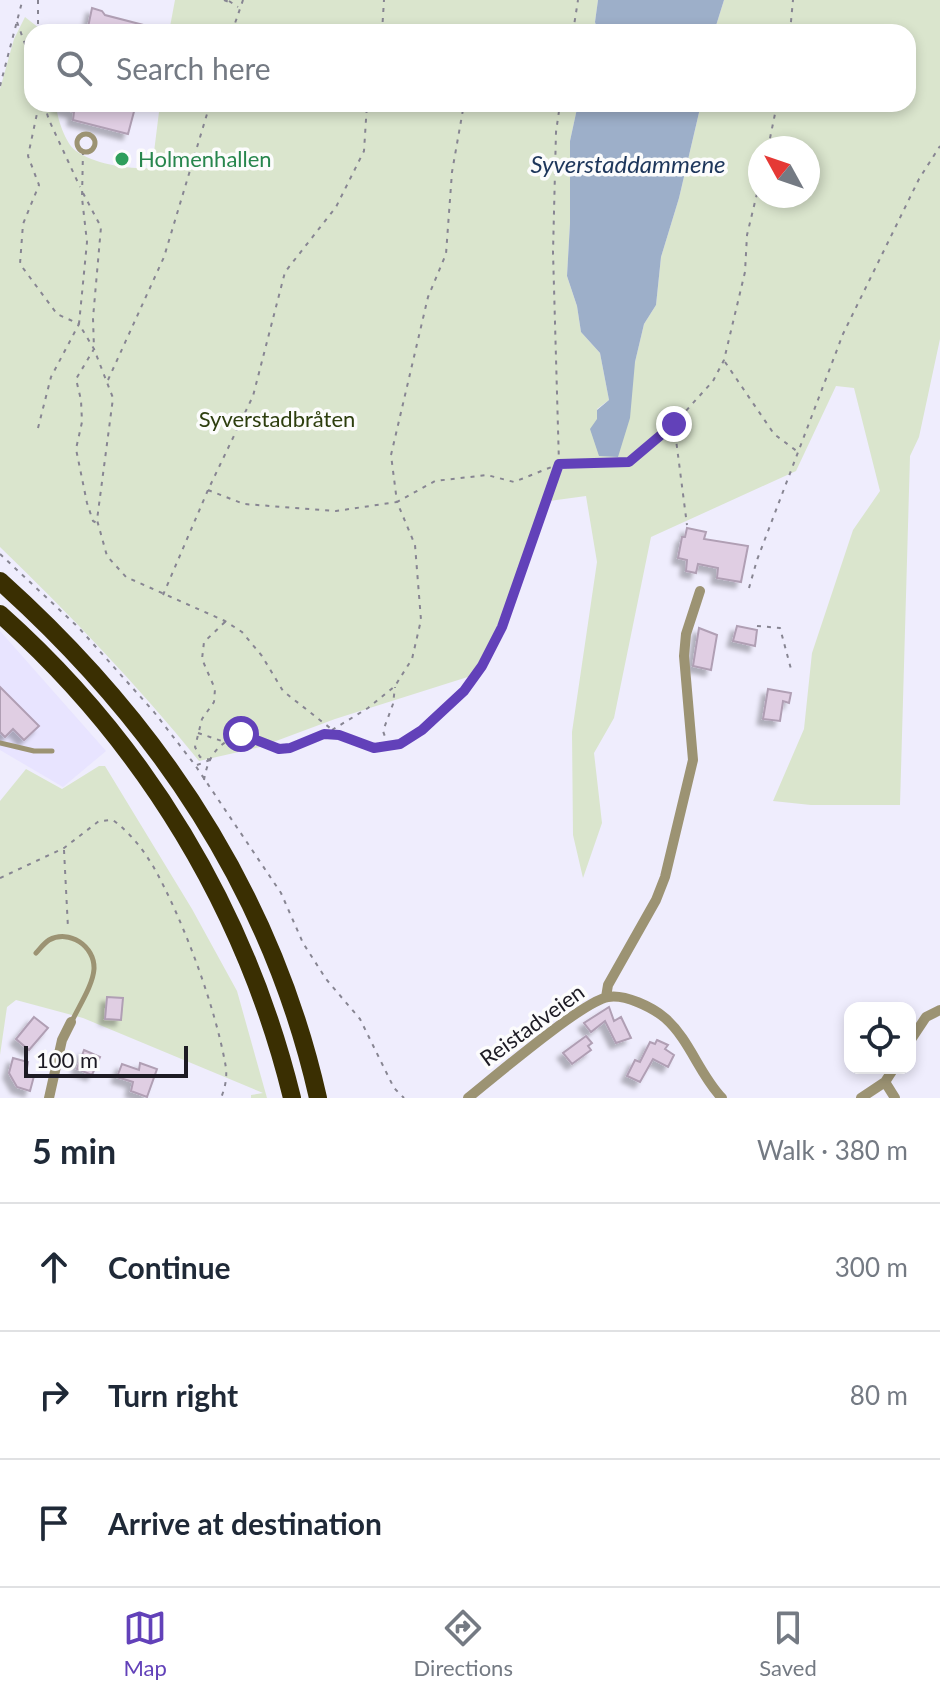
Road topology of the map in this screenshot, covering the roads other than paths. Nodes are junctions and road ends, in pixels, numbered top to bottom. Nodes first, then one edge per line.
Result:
1 (0, 581) edge
2 (700, 591) dead end
3 (0, 614) edge
4 (0, 743) edge
5 (52, 751) dead end
6 (36, 953) dead end
7 (606, 997) junction
8 (940, 1010) edge
9 (71, 1022) joint
10 (916, 1032) edge
11 (890, 1074) edge
12 (885, 1082) junction
13 (49, 1098) edge
14 (292, 1098) edge
15 (318, 1098) edge
16 (468, 1098) edge
17 (722, 1098) edge
18 (861, 1098) edge
19 (895, 1098) edge

1 - 15 highway
2 - 7 street
3 - 14 highway
4 - 5 lane
6 - 9 lane
7 - 16 street, Reistadveien
7 - 17 street, Reistadveien
8 - 10 street
9 - 13 street
11 - 12 street
12 - 18 street
12 - 19 street

